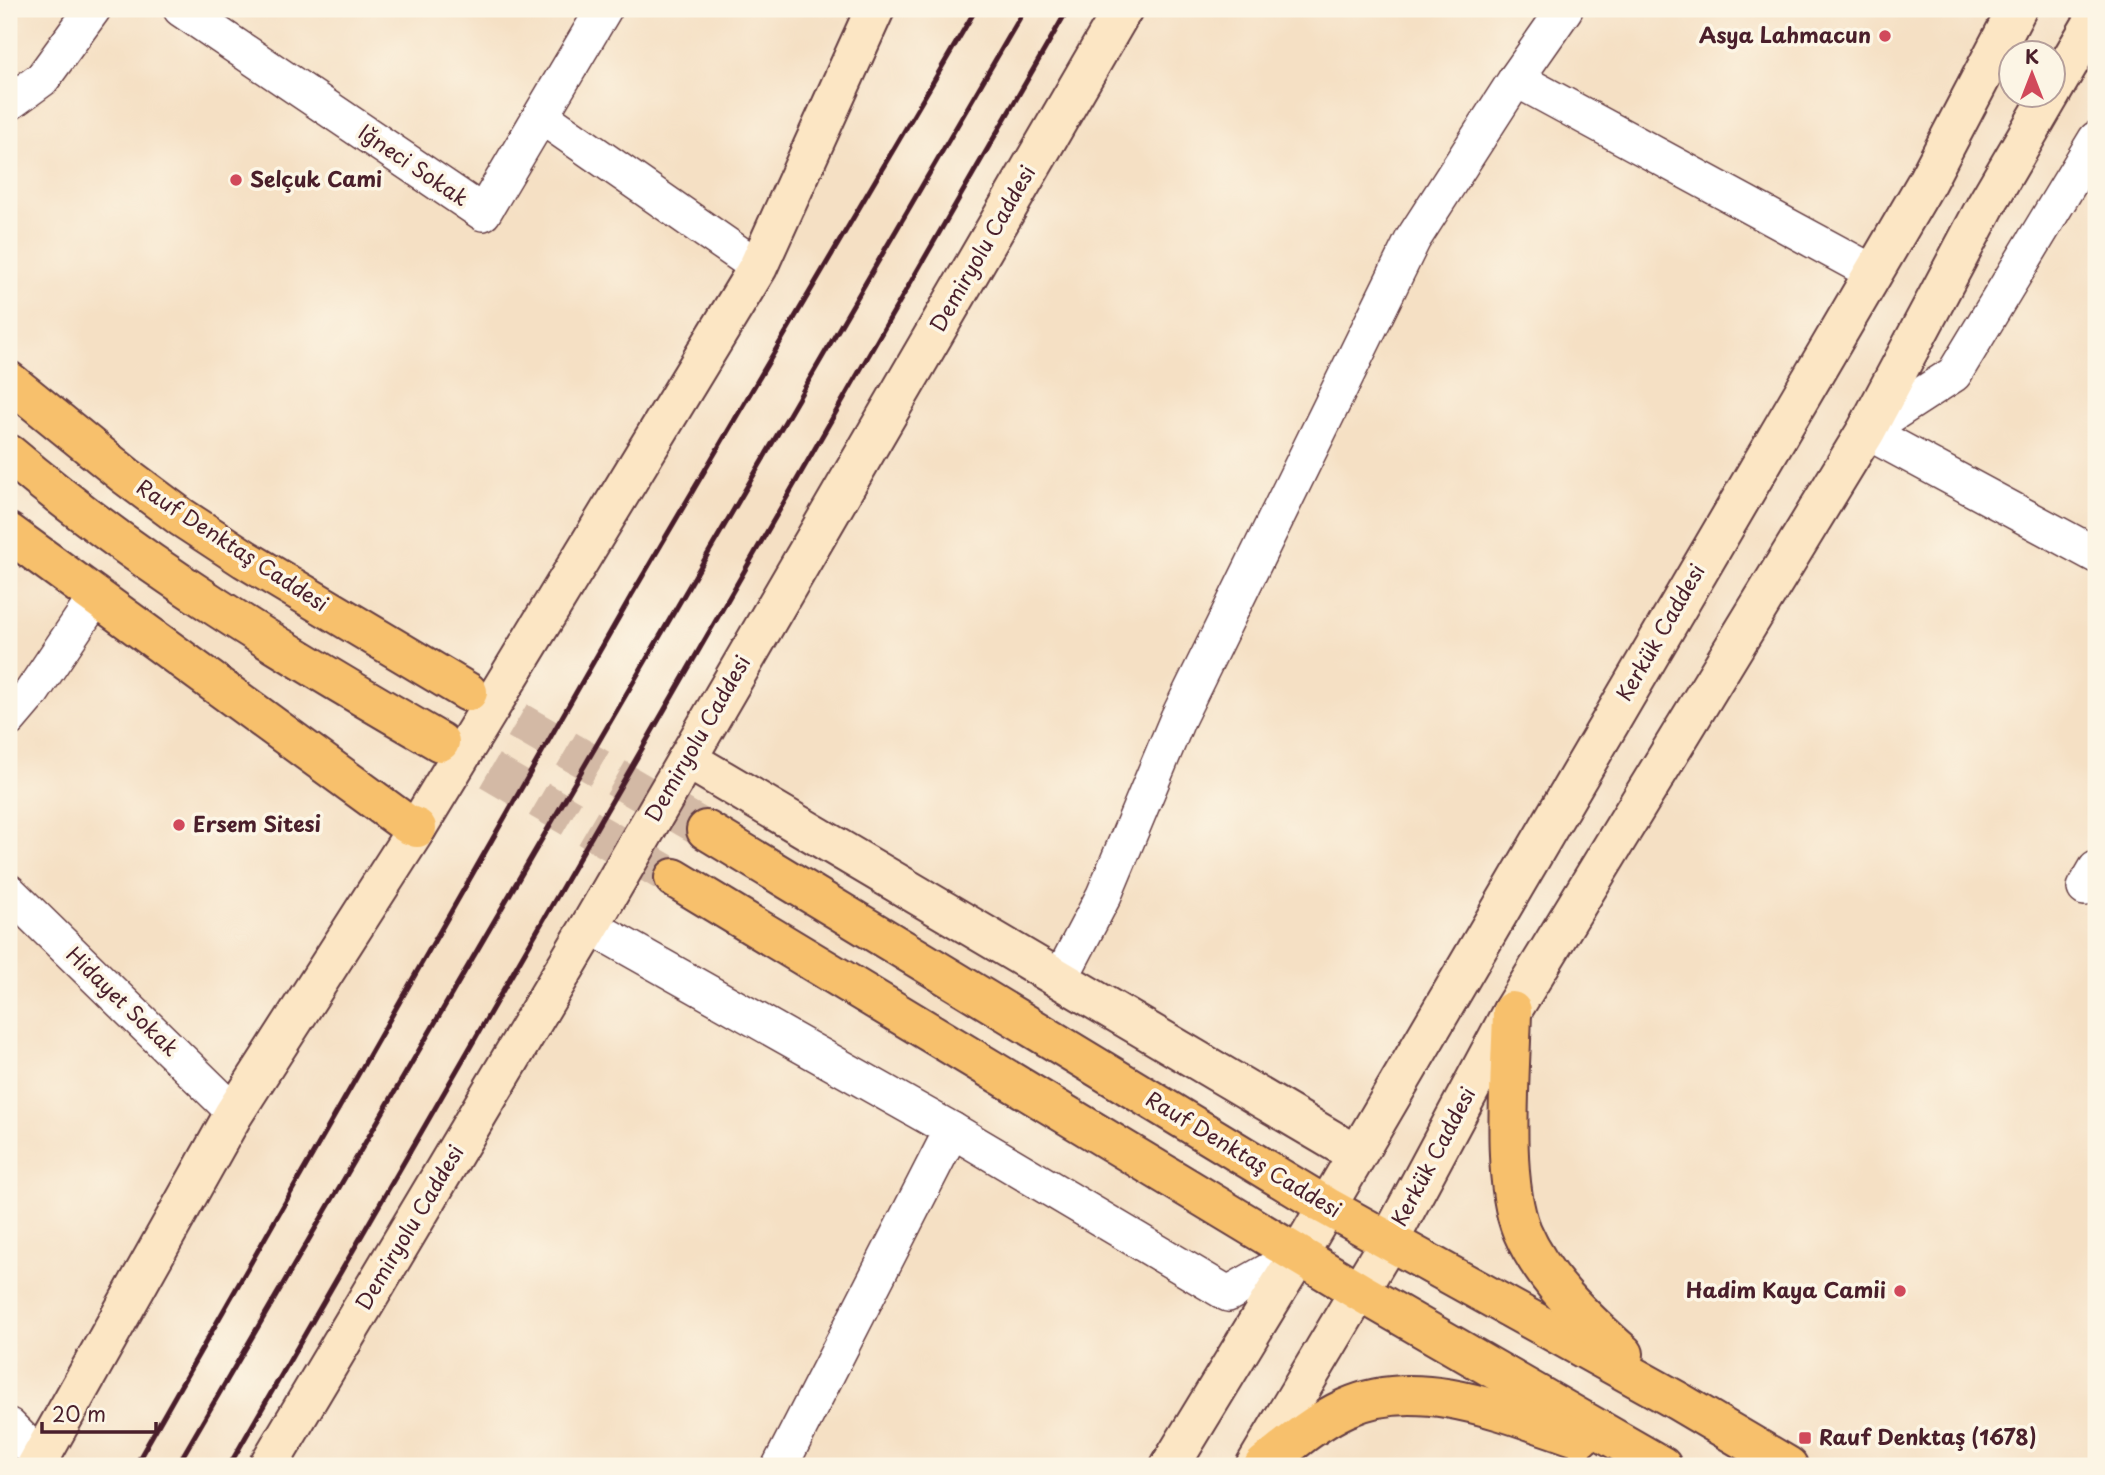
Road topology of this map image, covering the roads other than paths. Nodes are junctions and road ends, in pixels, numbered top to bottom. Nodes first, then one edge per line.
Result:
1 (93, 9) edge
2 (181, 9) edge
3 (604, 9) edge
4 (875, 9) edge
5 (1123, 9) edge
6 (1565, 9) edge
7 (2007, 14) edge
8 (2096, 17) edge
9 (2066, 69) edge
10 (1516, 79) junction
11 (9, 103) edge
12 (2043, 108) edge
13 (541, 116) junction
14 (2096, 139) edge
15 (758, 267) junction
16 (1872, 272) junction
17 (9, 381) edge
18 (1866, 431) junction
19 (9, 454) edge
20 (9, 533) edge
21 (2096, 555) edge
22 (96, 597) junction
23 (468, 692) tunnel mouth
24 (9, 719) edge
25 (440, 742) tunnel mouth
26 (687, 759) junction
27 (417, 828) junction
28 (706, 830) tunnel mouth
29 (674, 877) tunnel mouth
30 (9, 891) edge
31 (590, 926) junction
32 (1060, 979) junction
33 (1512, 1011) junction
34 (233, 1115) junction
35 (952, 1130) junction
36 (1356, 1154) junction
37 (1326, 1206) junction
38 (1389, 1241) junction
39 (1300, 1254) junction
40 (1360, 1292) junction
41 (1676, 1400) junction
42 (9, 1426) edge
43 (38, 1462) edge
44 (268, 1466) edge
45 (780, 1466) edge
46 (1170, 1466) edge
47 (1255, 1466) edge
48 (1263, 1466) edge
49 (1660, 1466) edge
50 (1788, 1466) edge

1 - 11 street
2 - 13 street, Iğneci Sokak
3 - 13 street, Iğneci Sokak
4 - 15 street
5 - 26 street, Demiryolu Caddesi
6 - 10 street
7 - 16 street, Kerkük Caddesi
8 - 9 street, Kerkük Caddesi
10 - 16 street
10 - 32 street
12 - 18 street, Kerkük Caddesi
13 - 15 street
14 - 18 street
15 - 27 street
16 - 36 street, Kerkük Caddesi
17 - 23 main road, Rauf Denktaş Caddesi
18 - 21 street
18 - 33 street, Kerkük Caddesi
19 - 25 main road
20 - 22 main road
22 - 24 street
22 - 27 main road
26 - 31 street, Demiryolu Caddesi
26 - 32 street
27 - 34 street
28 - 37 main road, Rauf Denktaş Caddesi
29 - 39 main road
30 - 34 street, Hidayet Sokak
31 - 35 street
31 - 44 street, Demiryolu Caddesi
32 - 36 street
33 - 38 street, Kerkük Caddesi
33 - 41 main road
34 - 43 street
35 - 39 street
35 - 45 street
36 - 37 street, Kerkük Caddesi
37 - 38 main road, Rauf Denktaş Caddesi
37 - 39 street, Kerkük Caddesi
38 - 40 street, Kerkük Caddesi
38 - 41 main road, Rauf Denktaş Caddesi
39 - 40 main road
39 - 46 street, Kerkük Caddesi
40 - 47 street, Kerkük Caddesi
40 - 49 main road
41 - 50 main road, Rauf Denktaş Caddesi
42 - 43 street
48 - 49 main road

